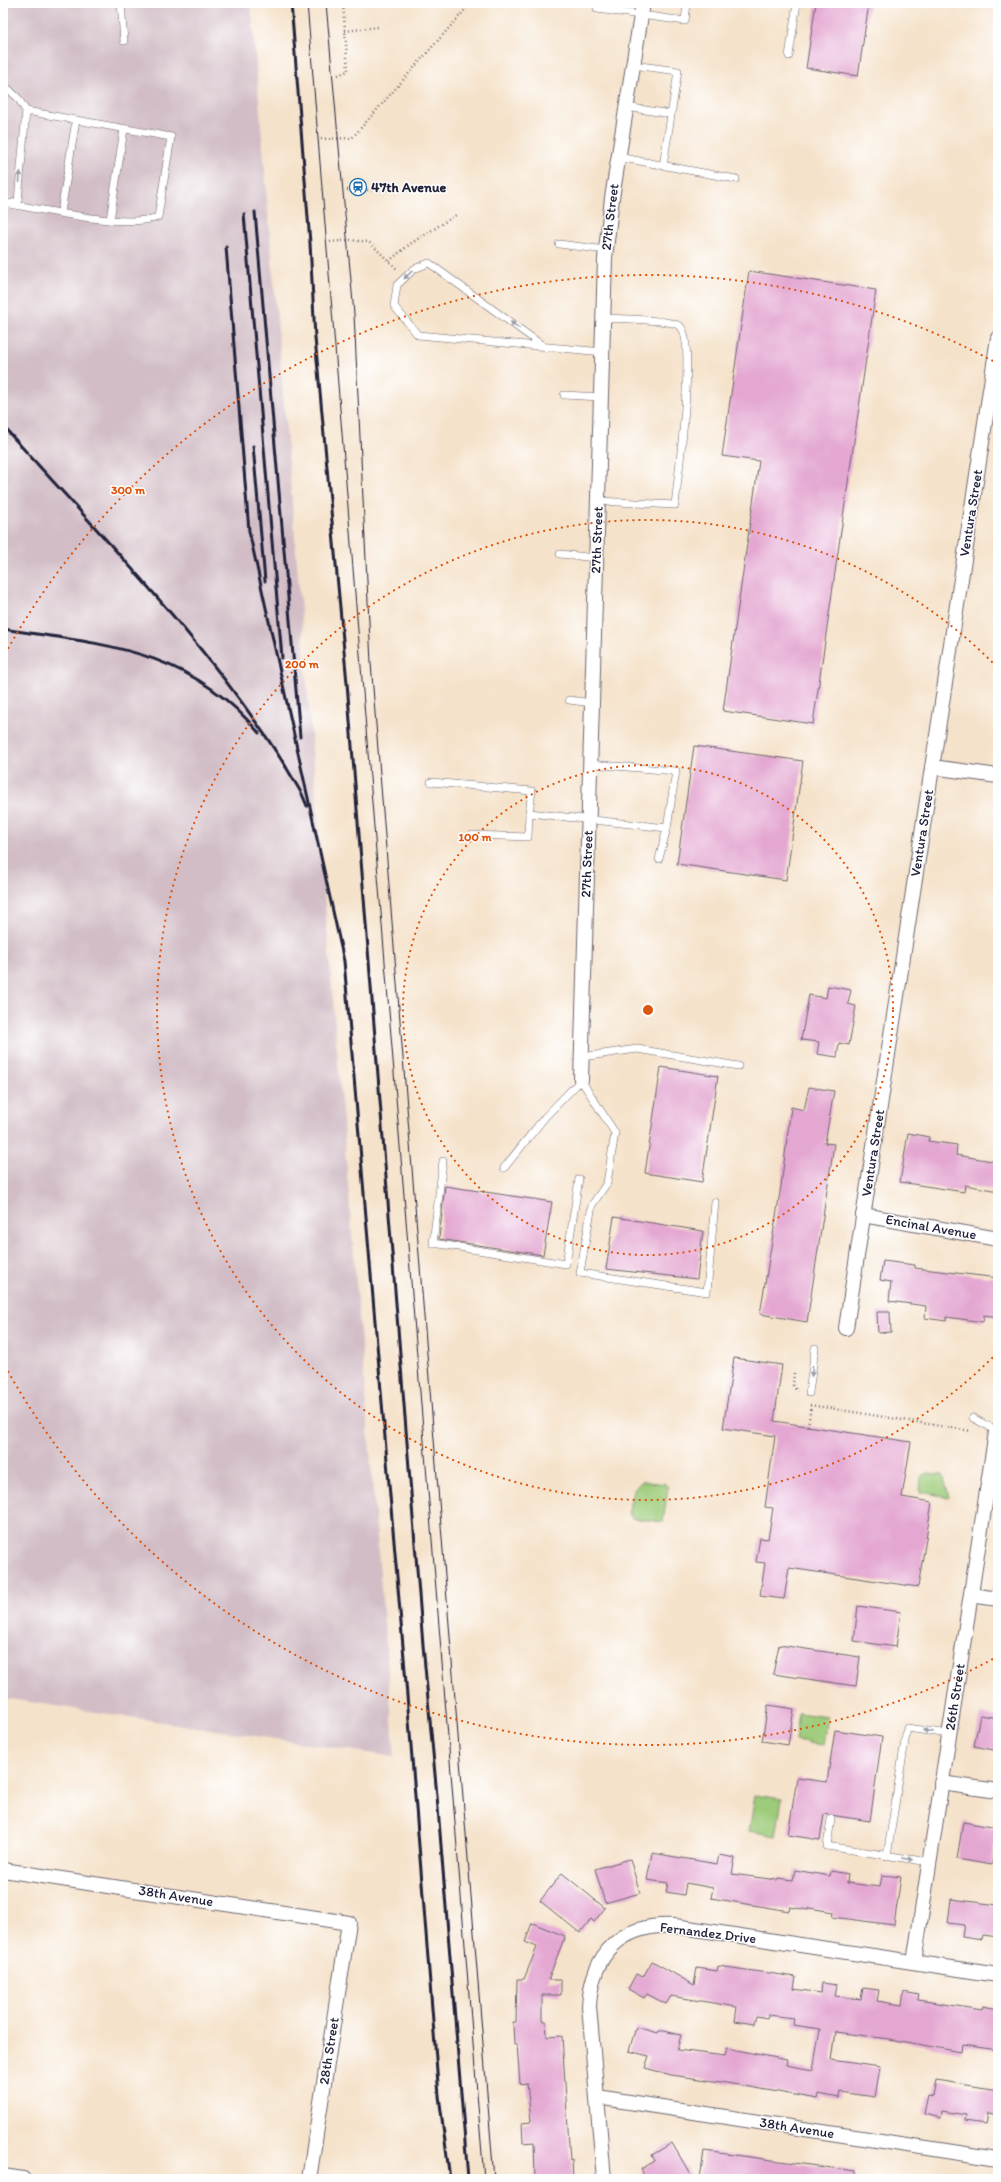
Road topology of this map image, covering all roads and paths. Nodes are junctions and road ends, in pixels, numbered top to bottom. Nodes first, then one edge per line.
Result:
1 (121, 3) edge
2 (343, 3) edge
3 (472, 3) edge
4 (687, 3) edge
5 (798, 3) edge
6 (642, 8) edge
7 (597, 9) dead end
8 (378, 27) dead end
9 (345, 31) junction
10 (124, 41) dead end
11 (789, 56) dead end
12 (633, 64) junction
13 (338, 75) dead end
14 (3, 84) edge
15 (626, 108) junction
16 (26, 112) junction
17 (671, 114) junction
18 (76, 120) junction
19 (124, 129) junction
20 (321, 139) dead end
21 (618, 157) junction
22 (663, 166) junction
23 (736, 179) dead end
24 (347, 190) dead end
25 (450, 190) dead end
26 (7, 204) edge
27 (61, 212) junction
28 (456, 215) dead end
29 (110, 220) junction
30 (330, 242) dead end
31 (559, 244) dead end
32 (606, 250) junction
33 (389, 261) junction
34 (406, 277) junction
35 (604, 318) junction
36 (998, 338) edge
37 (546, 348) junction
38 (603, 352) junction
39 (564, 395) dead end
40 (601, 397) junction
41 (598, 501) junction
42 (560, 554) dead end
43 (596, 558) junction
44 (569, 700) dead end
45 (592, 702) junction
46 (590, 764) junction
47 (932, 767) junction
48 (998, 776) edge
49 (431, 782) dead end
50 (529, 813) junction
51 (589, 818) junction
52 (667, 828) junction
53 (472, 835) dead end
54 (659, 859) dead end
55 (582, 1057) junction
56 (738, 1066) dead end
57 (581, 1080) junction
58 (443, 1161) dead end
59 (504, 1168) dead end
60 (579, 1179) dead end
61 (715, 1202) dead end
62 (863, 1215) junction
63 (998, 1239) edge
64 (846, 1328) dead end
65 (815, 1348) dead end
66 (794, 1373) dead end
67 (809, 1393) dead end
68 (799, 1396) dead end
69 (805, 1401) dead end
70 (811, 1406) junction
71 (973, 1418) dead end
72 (808, 1426) dead end
73 (977, 1432) dead end
74 (997, 1433) edge
75 (971, 1595) junction
76 (998, 1599) edge
77 (949, 1734) junction
78 (942, 1783) junction
79 (998, 1791) edge
80 (831, 1819) dead end
81 (887, 1856) junction
82 (929, 1862) junction
83 (3, 1870) edge
84 (349, 1923) joint
85 (914, 1962) junction
86 (998, 1975) edge
87 (597, 2098) junction
88 (998, 2159) edge
89 (3, 2176) edge
90 (23, 2179) edge
91 (309, 2179) edge
92 (604, 2179) edge

1 - 10 lane
2 - 9 path
3 - 20 path
4 - 6 lane
5 - 11 lane
6 - 7 lane
6 - 12 street, 27th Street
8 - 9 path
9 - 13 path
12 - 15 street, 27th Street
12 - 17 lane
14 - 16 lane
15 - 17 lane
15 - 21 street, 27th Street
16 - 18 lane
26 -> 16 lane
17 - 22 lane
18 - 19 lane
18 - 27 lane
19 - 29 lane
19 - 29 lane
21 - 22 lane
21 - 32 street, 27th Street
22 - 23 lane
24 - 25 path
26 - 27 lane
27 - 29 lane
28 - 33 path
30 - 33 path
31 - 32 lane
32 - 35 street, 27th Street
33 - 34 path
37 -> 34 lane
34 - 37 lane
35 - 38 street, 27th Street
35 - 41 lane
36 - 47 street, Ventura Street
37 - 38 lane
38 - 40 street, 27th Street
39 - 40 lane
40 - 41 street, 27th Street
41 - 43 street, 27th Street
42 - 43 lane
43 - 45 street, 27th Street
44 - 45 lane
45 - 46 street, 27th Street
46 - 51 street, 27th Street
46 - 52 lane
47 - 48 street
47 - 62 street, Ventura Street
49 - 50 lane
50 - 51 lane
50 - 53 lane
51 - 52 lane
51 - 55 street, 27th Street
52 - 54 lane
55 - 56 lane
55 - 57 street, 27th Street
57 - 59 lane
57 - 61 lane
58 - 60 lane
62 - 63 street, Encinal Avenue
62 - 64 street, Ventura Street
65 -> 67 lane
66 - 68 path
69 - 70 path
70 - 72 path
70 - 73 path
71 - 74 lane
74 - 75 street, 26th Street
75 - 76 street
75 - 77 street, 26th Street
77 - 78 street, 26th Street
77 -> 81 lane
78 - 79 street
78 - 82 street, 26th Street
80 - 81 lane
81 -> 82 lane
82 - 85 street, 26th Street
83 - 84 street, 38th Avenue
84 - 91 street, 28th Street
85 - 86 street, Fernandez Drive
85 - 87 street, Fernandez Drive
87 - 88 street, 38th Avenue
87 - 92 street, Fernandez Drive
89 - 90 street

